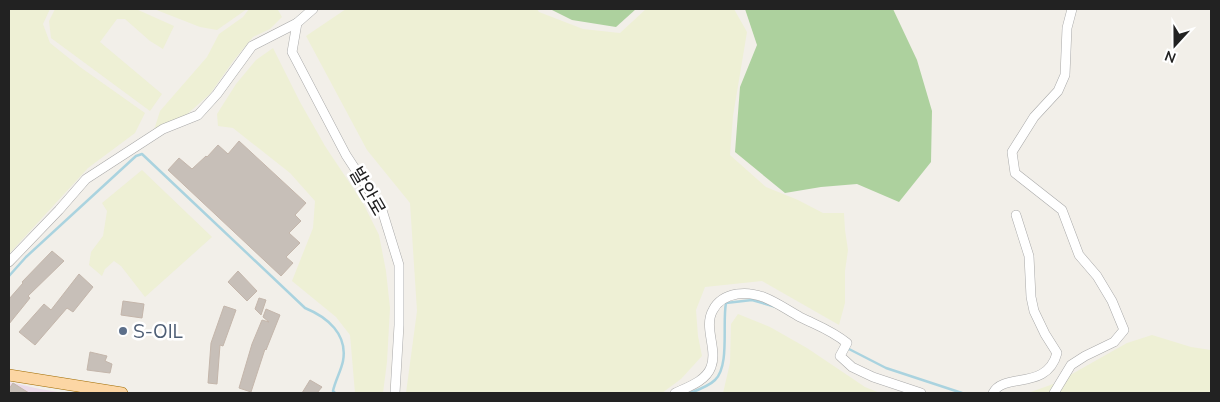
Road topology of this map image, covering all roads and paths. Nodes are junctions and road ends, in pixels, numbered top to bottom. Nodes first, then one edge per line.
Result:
1 (313, 9) edge
2 (1072, 9) edge
3 (297, 24) junction
4 (1016, 215) dead end
5 (9, 262) edge
6 (9, 375) edge
7 (122, 393) edge
8 (395, 393) edge
9 (675, 393) edge
10 (921, 393) edge
11 (993, 393) edge
12 (1054, 393) edge

1 - 3 street
2 - 12 street
3 - 5 street
3 - 8 street, 발안로
4 - 11 street
6 - 7 main road
9 - 10 street

